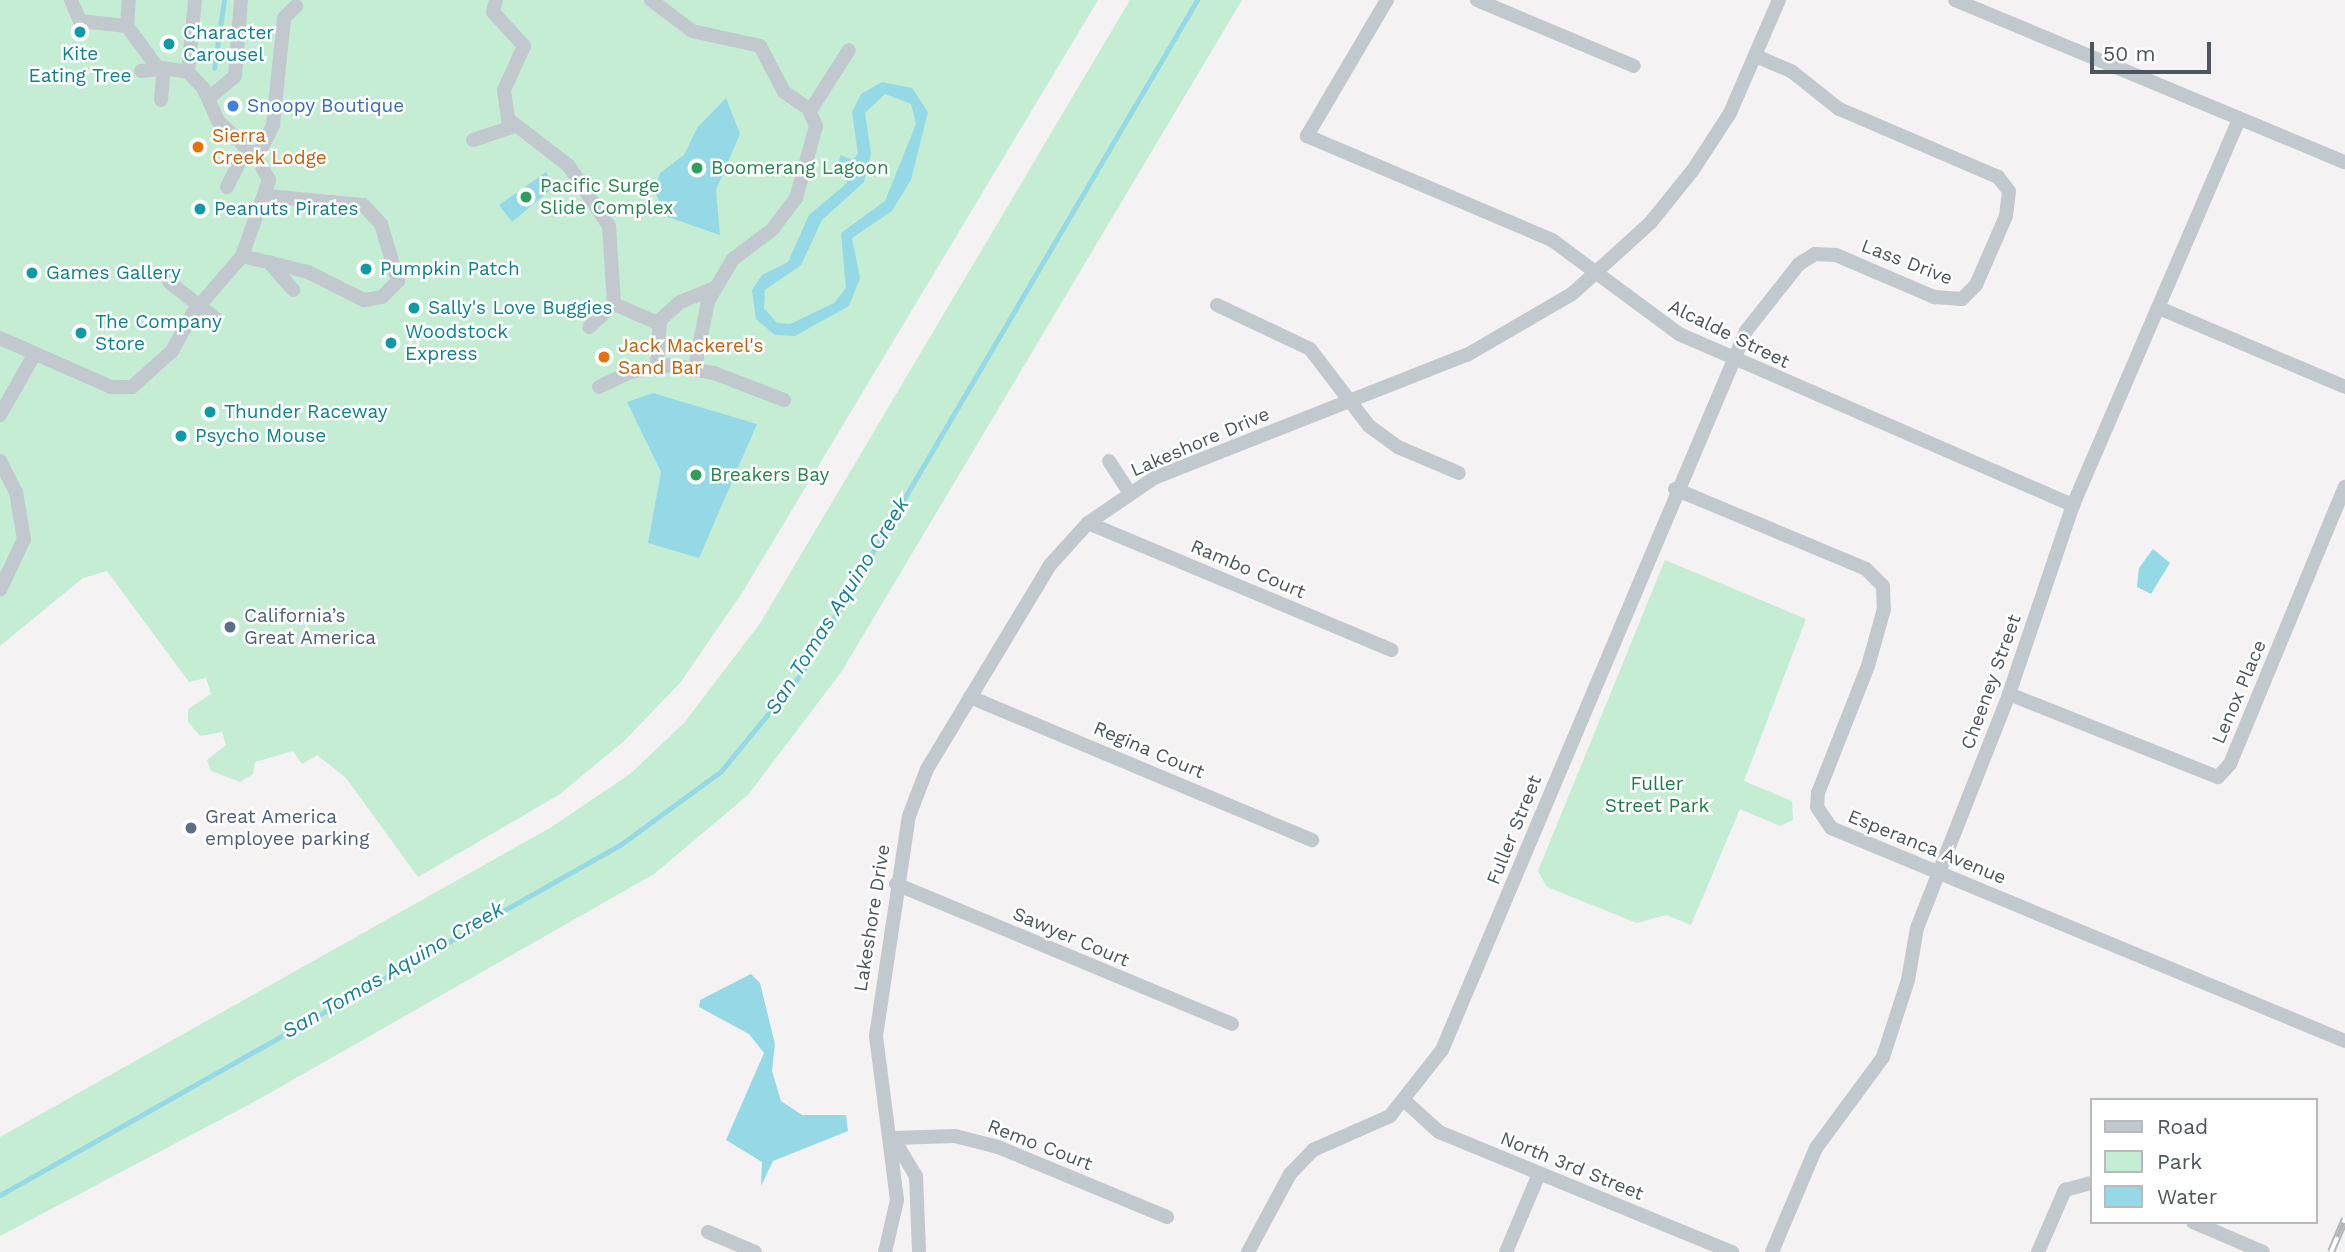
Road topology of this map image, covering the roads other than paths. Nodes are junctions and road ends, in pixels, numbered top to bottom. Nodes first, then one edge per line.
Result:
1 (71, 0) edge
2 (129, 0) edge
3 (195, 0) edge
4 (241, 0) edge
5 (496, 0) edge
6 (651, 0) edge
7 (1387, 0) edge
8 (1477, 0) edge
9 (1779, 0) edge
10 (1955, 0) edge
11 (296, 6) dead end
12 (127, 26) junction
13 (849, 50) dead end
14 (1755, 56) junction
15 (1634, 66) dead end
16 (164, 68) junction
17 (141, 71) dead end
18 (188, 72) junction
19 (209, 98) junction
20 (161, 100) dead end
21 (810, 111) junction
22 (2240, 118) junction
23 (513, 127) junction
24 (473, 140) dead end
25 (252, 153) junction
26 (2345, 162) edge
27 (226, 187) dead end
28 (267, 196) junction
29 (240, 260) junction
30 (269, 262) junction
31 (1598, 272) junction
32 (169, 282) dead end
33 (719, 283) junction
34 (293, 290) dead end
35 (614, 304) junction
36 (1217, 306) dead end
37 (196, 308) junction
38 (2159, 308) junction
39 (216, 319) dead end
40 (657, 323) junction
41 (589, 327) dead end
42 (0, 338) edge
43 (1730, 356) junction
44 (33, 357) junction
45 (657, 366) junction
46 (695, 368) junction
47 (599, 387) dead end
48 (2345, 387) edge
49 (784, 400) dead end
50 (1350, 401) junction
51 (0, 415) edge
52 (0, 461) edge
53 (1109, 461) dead end
54 (1459, 472) dead end
55 (2345, 487) edge
56 (1675, 489) junction
57 (1129, 493) junction
58 (2073, 505) junction
59 (1088, 523) junction
60 (0, 590) edge
61 (1392, 650) dead end
62 (2009, 694) junction
63 (970, 697) junction
64 (1312, 840) dead end
65 (1939, 872) junction
66 (896, 884) junction
67 (1232, 1024) dead end
68 (2345, 1041) edge
69 (1406, 1102) junction
70 (894, 1139) junction
71 (1539, 1174) junction
72 (2090, 1183) edge
73 (1167, 1217) dead end
74 (2198, 1224) edge
75 (708, 1232) dead end
76 (755, 1252) edge
77 (885, 1252) edge
78 (919, 1252) edge
79 (1248, 1252) edge
80 (1506, 1252) edge
81 (1732, 1252) edge
82 (1772, 1252) edge
83 (2038, 1252) edge
84 (2263, 1252) edge

1 - 12 street
2 - 12 street
3 - 18 street
4 - 19 street
5 - 23 street
6 - 21 street
7 - 31 street, Alcalde Street
8 - 15 street
9 - 14 street, Lakeshore Drive
10 - 22 street
11 - 25 street
12 - 16 street
13 - 21 street
14 - 31 street, Lakeshore Drive
14 - 43 street, Lass Drive
16 - 17 street
16 - 18 street
16 - 20 street
18 - 19 street
19 - 25 street
21 - 33 street
22 - 26 street
22 - 38 street, Cheeney Street
23 - 24 street
23 - 35 street
25 - 27 street
25 - 28 street
28 - 29 street
28 - 30 street
29 - 30 street
29 - 37 street
30 - 34 street
31 - 43 street, Alcalde Street
31 - 50 street, Lakeshore Drive
32 - 37 street
33 - 40 street
33 - 46 street
35 - 40 street
35 - 41 street
36 - 50 street
37 - 39 street
37 - 44 street
38 - 48 street
38 - 58 street, Cheeney Street
40 - 45 street
42 - 44 street
43 - 56 street, Fuller Street
43 - 58 street, Alcalde Street
44 - 51 street
45 - 46 street
45 - 47 street
46 - 49 street
50 - 54 street
50 - 57 street, Lakeshore Drive
52 - 60 street
53 - 57 street
55 - 62 street, Lenox Place
56 - 65 street, Esperanca Avenue
56 - 69 street, Fuller Street
57 - 59 street, Lakeshore Drive
58 - 62 street, Cheeney Street
59 - 61 street, Rambo Court
59 - 63 street, Lakeshore Drive
62 - 65 street, Cheeney Street
63 - 64 street, Regina Court
63 - 66 street, Lakeshore Drive
65 - 68 street, Esperanca Avenue
65 - 82 street, Cheeney Street
66 - 67 street, Sawyer Court
66 - 70 street, Lakeshore Drive
69 - 71 street, North 3rd Street
69 - 79 street, Fuller Street
70 - 73 street, Remo Court
70 - 77 street, Lakeshore Drive
70 - 78 street, Lakeshore Drive
71 - 80 street
71 - 81 street, North 3rd Street
72 - 83 street
74 - 84 street
75 - 76 street

